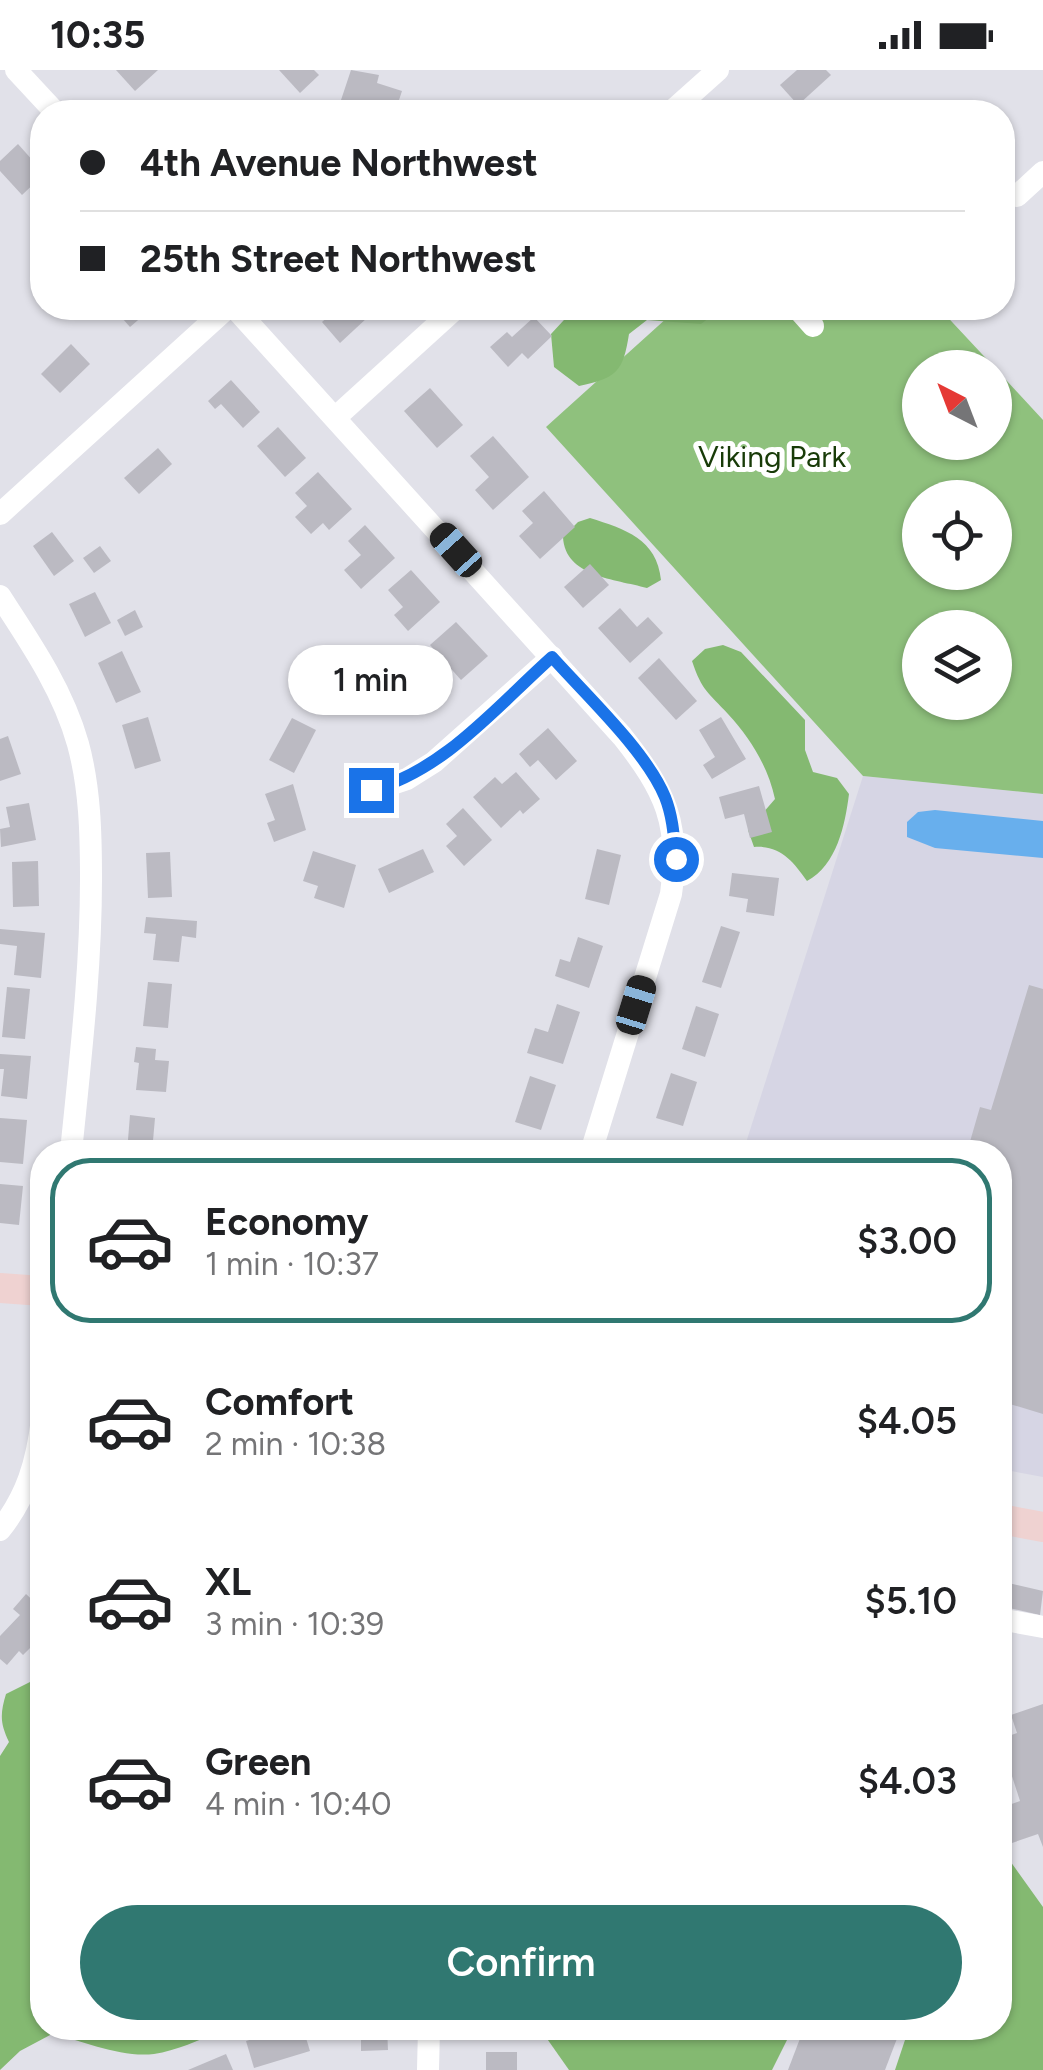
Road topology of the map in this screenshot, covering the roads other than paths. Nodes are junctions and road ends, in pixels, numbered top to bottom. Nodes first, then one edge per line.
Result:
1 (16, 70) edge
2 (718, 70) edge
3 (44, 100) edge
4 (684, 100) edge
5 (1043, 172) edge
6 (1017, 196) dead end
7 (214, 320) edge
8 (246, 320) edge
9 (443, 320) edge
10 (808, 320) edge
11 (813, 326) dead end
12 (336, 417) junction
13 (0, 514) edge
14 (0, 596) edge
15 (552, 657) junction
16 (371, 790) dead end
17 (72, 1140) edge
18 (595, 1140) edge
19 (0, 1288) edge
20 (30, 1290) edge
21 (30, 1481) edge
22 (1012, 1521) edge
23 (1043, 1527) edge
24 (0, 1530) edge
25 (1012, 1622) edge
26 (1043, 1628) edge
27 (429, 2040) edge
28 (428, 2070) edge

1 - 3 street
2 - 4 street
5 - 6 street
7 - 13 street
8 - 12 street
9 - 12 street
10 - 11 street
12 - 15 street
14 - 17 street
15 - 16 street
15 - 18 street
19 - 20 main road
21 - 24 street
22 - 23 main road
25 - 26 street
27 - 28 street

